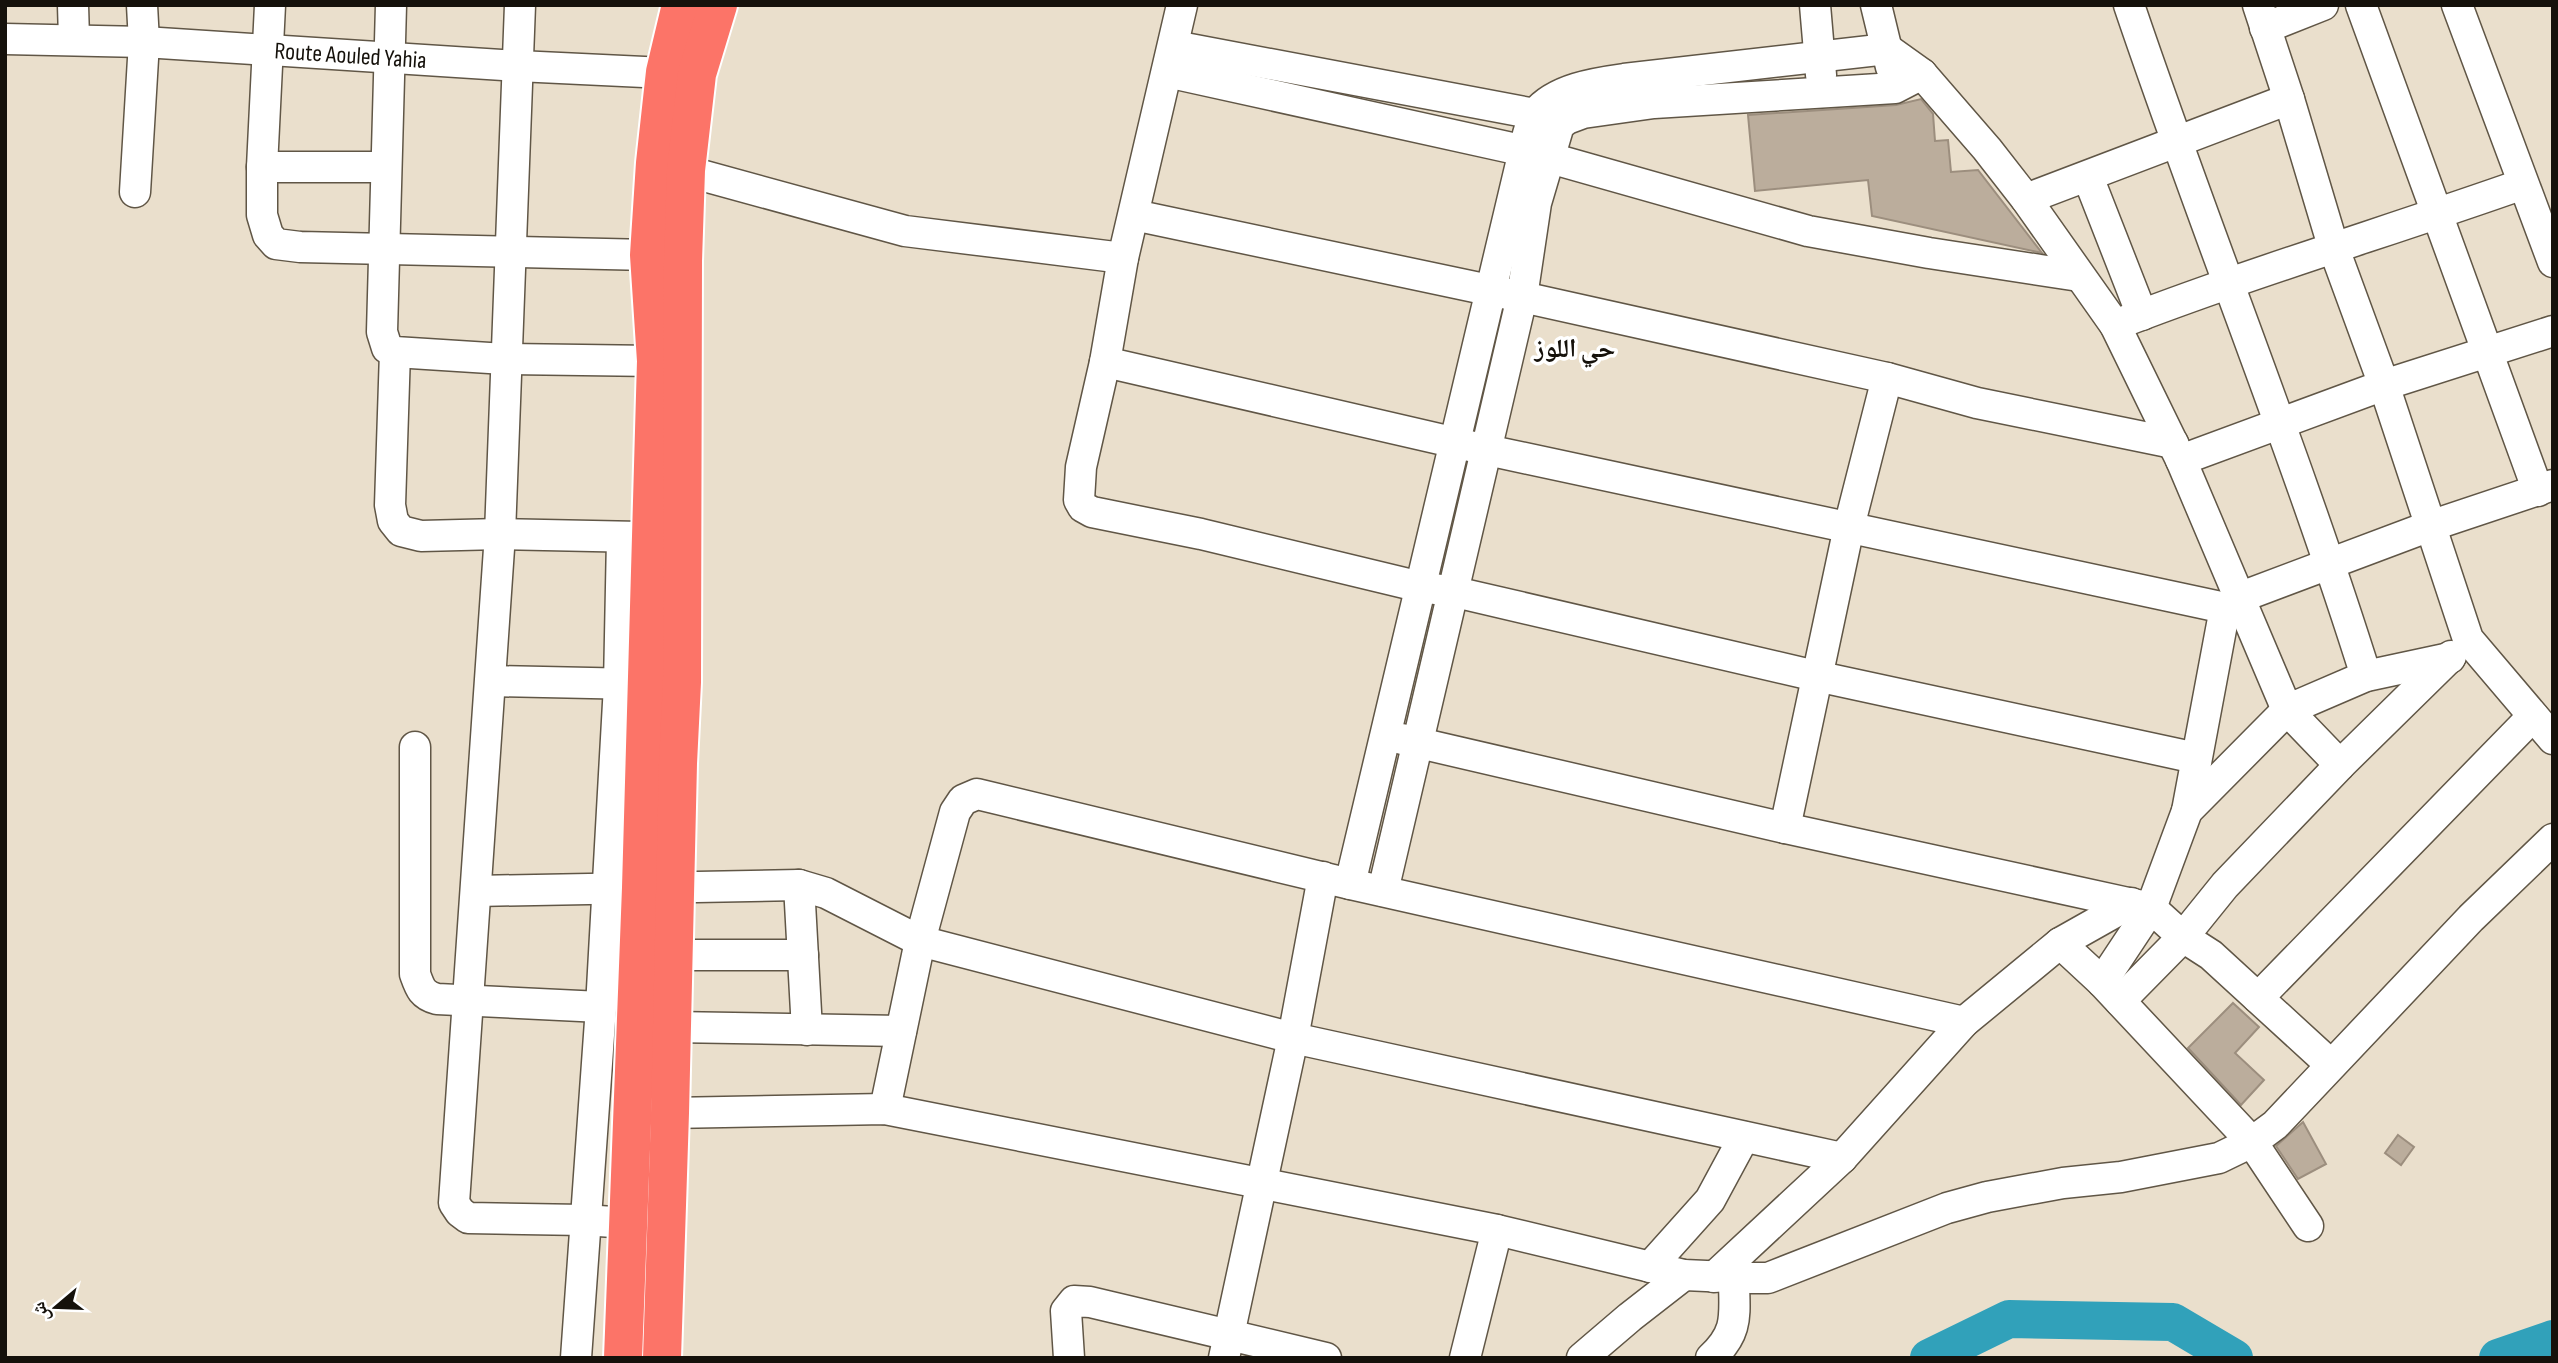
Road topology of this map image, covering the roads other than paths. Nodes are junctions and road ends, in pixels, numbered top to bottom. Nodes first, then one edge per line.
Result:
1 (73, 5) edge
2 (142, 5) edge
3 (270, 5) edge
4 (391, 5) edge
5 (520, 5) edge
6 (681, 5) edge
7 (718, 5) edge
8 (1182, 5) edge
9 (1815, 5) edge
10 (1877, 5) edge
11 (2129, 5) edge
12 (2323, 5) edge
13 (2361, 5) edge
14 (2457, 5) edge
15 (2261, 17) edge
16 (5, 39) edge
17 (74, 39) junction
18 (144, 42) junction
19 (269, 49) junction
20 (1887, 49) junction
21 (1819, 57) junction
22 (388, 58) junction
23 (1171, 59) junction
24 (1269, 63) junction
25 (518, 66) junction
26 (681, 73) junction
27 (1923, 74) junction
28 (1895, 88) junction
29 (1822, 92) junction
30 (1265, 94) junction
31 (2289, 99) junction
32 (1547, 120) junction
33 (2176, 144) junction
34 (1536, 155) junction
35 (262, 167) junction
36 (385, 167) junction
37 (670, 167) junction
38 (2088, 177) junction
39 (2523, 184) junction
40 (135, 192) dead end
41 (2026, 199) junction
42 (1525, 200) junction
43 (1134, 215) junction
44 (2437, 215) junction
45 (2333, 246) junction
46 (386, 248) junction
47 (510, 253) junction
48 (649, 255) junction
49 (1123, 258) junction
50 (2553, 262) edge
51 (2079, 276) junction
52 (2229, 285) junction
53 (1492, 290) junction
54 (1522, 297) junction
55 (2142, 314) junction
56 (2115, 325) junction
57 (2553, 331) edge
58 (394, 352) junction
59 (2488, 352) junction
60 (505, 359) junction
61 (656, 361) junction
62 (1105, 362) junction
63 (1886, 378) junction
64 (2384, 385) junction
65 (2279, 424) junction
66 (1457, 442) junction
67 (1487, 450) junction
68 (2177, 452) junction
69 (2545, 488) edge
70 (2430, 526) junction
71 (1849, 527) junction
72 (500, 534) junction
73 (636, 537) junction
74 (2331, 565) junction
75 (1421, 587) junction
76 (1455, 592) junction
77 (2233, 602) junction
78 (2459, 648) junction
79 (1816, 676) junction
80 (2366, 676) junction
81 (491, 681) junction
82 (649, 683) junction
83 (2287, 710) junction
84 (2533, 716) junction
85 (1384, 736) junction
86 (2553, 739) edge
87 (1419, 742) junction
88 (415, 747) dead end
89 (2196, 758) junction
90 (2340, 765) junction
91 (2187, 811) junction
92 (1784, 828) junction
93 (2553, 839) edge
94 (1336, 880) junction
95 (799, 885) junction
96 (641, 889) junction
97 (476, 891) junction
98 (1383, 891) junction
99 (2141, 906) junction
100 (2183, 937) junction
101 (920, 941) junction
102 (2060, 943) junction
103 (803, 955) junction
104 (674, 956) junction
105 (2111, 992) junction
106 (2258, 998) junction
107 (467, 1000) junction
108 (601, 1007) junction
109 (1964, 1022) junction
110 (672, 1027) junction
111 (807, 1030) junction
112 (901, 1031) junction
113 (1293, 1038) junction
114 (2330, 1064) junction
115 (885, 1109) junction
116 (670, 1114) junction
117 (1744, 1137) junction
118 (2252, 1142) junction
119 (1842, 1158) junction
120 (1263, 1182) junction
121 (584, 1220) junction
122 (628, 1223) junction
123 (2308, 1226) dead end
124 (1497, 1230) junction
125 (1650, 1267) junction
126 (1684, 1275) junction
127 (1724, 1277) junction
128 (1227, 1346) edge
129 (576, 1358) edge
130 (623, 1358) edge
131 (662, 1358) edge
132 (1069, 1358) edge
133 (1326, 1358) edge
134 (1465, 1358) edge
135 (1582, 1358) edge
136 (1711, 1358) edge

1 - 17 street
2 - 18 street
3 - 19 street
4 - 22 street
5 - 25 street
6 - 26 highway
7 - 26 highway
8 - 23 street
9 - 21 street
10 - 20 street
11 - 33 street
12 - 15 street
13 - 44 street
14 - 39 street
15 - 31 street
16 - 17 street, Route Aouled Yahia
17 - 18 street, Route Aouled Yahia
18 - 19 street, Route Aouled Yahia
18 - 40 street
19 - 22 street, Route Aouled Yahia
19 - 35 street
20 - 21 street
20 - 27 street
20 - 28 street
21 - 29 street
21 - 32 street
22 - 25 street, Route Aouled Yahia
22 - 36 street
23 - 24 street
23 - 30 street
23 - 43 street
24 - 30 street
24 - 32 street
25 - 26 street, Route Aouled Yahia
25 - 47 street
26 - 37 highway
27 - 28 street
27 - 41 street
28 - 29 street
29 - 32 street
30 - 34 street
31 - 33 street
31 - 45 street
32 - 34 street
33 - 38 street
33 - 52 street
34 - 42 street
34 - 51 street
35 - 36 street
35 - 46 street
36 - 46 street
37 - 48 highway
37 - 49 street
37 - 82 highway
38 - 41 street
38 - 55 street
39 - 44 street
39 - 50 street
41 - 51 street
42 - 53 street
42 - 54 street
43 - 49 street
43 - 53 street
44 - 45 street
44 - 59 street
45 - 52 street
45 - 64 street
46 - 47 street
46 - 58 street
47 - 48 street
47 - 60 street
48 - 61 highway
49 - 62 street
51 - 56 street
52 - 55 street
52 - 65 street
53 - 54 street
53 - 66 street
54 - 63 street
54 - 67 street
55 - 56 street
56 - 68 street
57 - 59 street
58 - 60 street
58 - 72 street
59 - 64 street
59 - 69 street
60 - 61 street
60 - 72 street
61 - 73 highway
62 - 66 street
62 - 75 street
63 - 68 street
63 - 71 street
64 - 65 street
64 - 70 street
65 - 68 street
65 - 74 street
66 - 67 street
66 - 75 street
67 - 71 street
67 - 76 street
68 - 77 street
69 - 70 street
70 - 74 street
70 - 78 street
71 - 77 street
71 - 79 street
72 - 73 street
72 - 81 street
73 - 82 highway
74 - 77 street
74 - 80 street
75 - 76 street
75 - 85 street
76 - 79 street
76 - 87 street
77 - 83 street
77 - 89 street
78 - 80 street
78 - 84 street
78 - 90 street
79 - 89 street
79 - 92 street
80 - 83 street
81 - 82 street
81 - 97 street
82 - 96 highway
82 - 96 street
83 - 90 street
83 - 91 street
84 - 86 street
84 - 106 street
85 - 87 street
85 - 94 street
87 - 92 street
87 - 98 street
88 - 107 street
89 - 91 street
90 - 100 street
91 - 99 street
92 - 99 street
93 - 114 street
94 - 98 street
94 - 101 street
94 - 113 street
95 - 96 street
95 - 101 street
95 - 103 street
96 - 97 street
96 - 104 highway
96 - 108 street
96 - 122 highway
97 - 107 street
98 - 109 street
99 - 100 street
99 - 102 street
99 - 105 street
100 - 105 street
100 - 106 street
101 - 112 street
101 - 113 street
102 - 105 street
102 - 109 street
103 - 104 street
103 - 111 street
104 - 110 highway
105 - 118 street
106 - 114 street
107 - 108 street
107 - 121 street
108 - 121 street
109 - 119 street
110 - 111 street
110 - 116 highway
111 - 112 street
112 - 115 street
113 - 117 street
113 - 120 street
114 - 118 street
115 - 116 street
115 - 120 street
116 - 131 highway
117 - 119 street
117 - 125 street
118 - 123 street
118 - 127 street
119 - 127 street
120 - 124 street
120 - 128 street
121 - 122 street
121 - 129 street
122 - 130 highway
124 - 125 street
124 - 134 street
125 - 126 street
126 - 127 street
126 - 135 street
127 - 136 street
128 - 132 street
128 - 133 street

